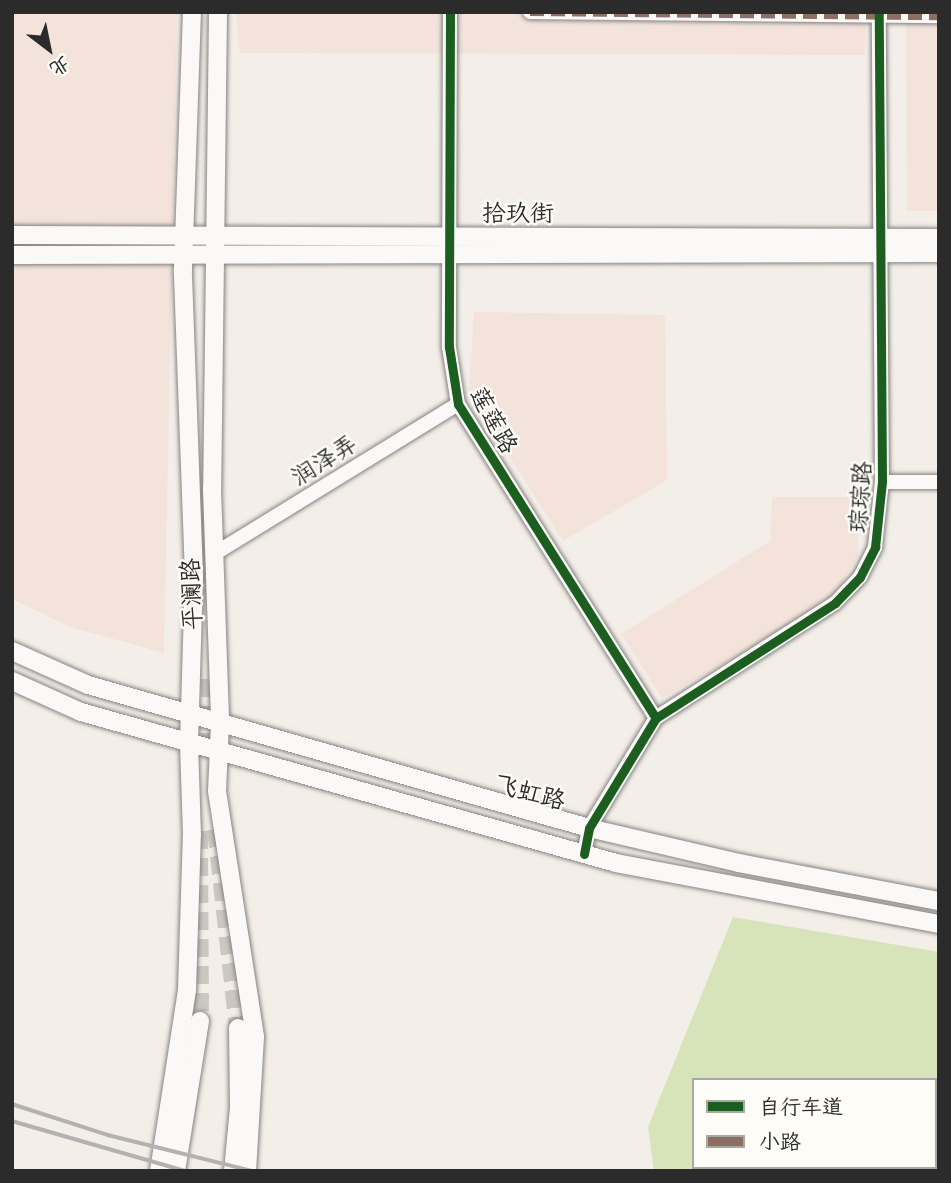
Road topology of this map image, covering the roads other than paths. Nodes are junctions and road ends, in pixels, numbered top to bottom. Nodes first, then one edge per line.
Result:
1 (191, 12) edge
2 (218, 12) edge
3 (450, 12) edge
4 (530, 12) edge
5 (879, 14) edge
6 (939, 16) edge
7 (184, 234) junction
8 (12, 235) edge
9 (214, 235) junction
10 (939, 238) edge
11 (451, 245) junction
12 (882, 245) junction
13 (939, 253) edge
14 (183, 254) junction
15 (214, 254) junction
16 (12, 255) edge
17 (458, 404) junction
18 (883, 482) junction
19 (939, 482) edge
20 (214, 554) junction
21 (12, 651) edge
22 (12, 681) edge
23 (193, 715) junction
24 (656, 718) junction
25 (220, 723) junction
26 (189, 743) junction
27 (217, 751) junction
28 (589, 828) junction
29 (584, 854) junction
30 (939, 901) edge
31 (939, 925) edge
32 (200, 1021) tunnel mouth
33 (238, 1028) tunnel mouth
34 (159, 1171) edge
35 (176, 1171) edge
36 (233, 1171) edge
37 (247, 1171) edge

1 - 7 main road, 平澜路
2 - 9 main road, 平澜路
3 - 11 street, 莲莲路
4 - 5 street
5 - 6 street
5 - 12 street, 琮琮路
7 - 8 main road, 拾玖街
7 - 9 main road, 拾玖街
7 - 14 main road, 平澜路
9 - 11 main road, 拾玖街
9 - 15 main road, 平澜路
10 - 12 main road, 拾玖街
11 - 12 main road, 拾玖街
11 - 15 main road, 拾玖街
11 - 17 street, 莲莲路
12 - 13 main road, 拾玖街
12 - 18 street, 琮琮路
14 - 15 main road, 拾玖街
14 - 16 main road, 拾玖街
14 - 23 main road, 平澜路
15 - 20 main road, 平澜路
17 - 20 street, 润泽弄
17 - 24 street, 莲莲路
18 - 19 street
18 - 24 street, 琮琮路
20 - 25 main road, 平澜路
21 - 23 main road, 飞虹路
22 - 26 main road, 飞虹路
23 - 25 main road, 飞虹路
23 - 26 main road, 平澜路
24 - 28 street, 琮琮路
25 - 27 main road, 平澜路
25 - 28 main road, 飞虹路
26 - 27 main road, 飞虹路
26 - 34 main road, 平澜路
27 - 29 main road, 飞虹路
27 - 37 main road, 平澜路
28 - 29 street, 琮琮路
28 - 30 main road, 飞虹路
29 - 31 main road, 飞虹路
32 - 35 main road
33 - 36 main road

